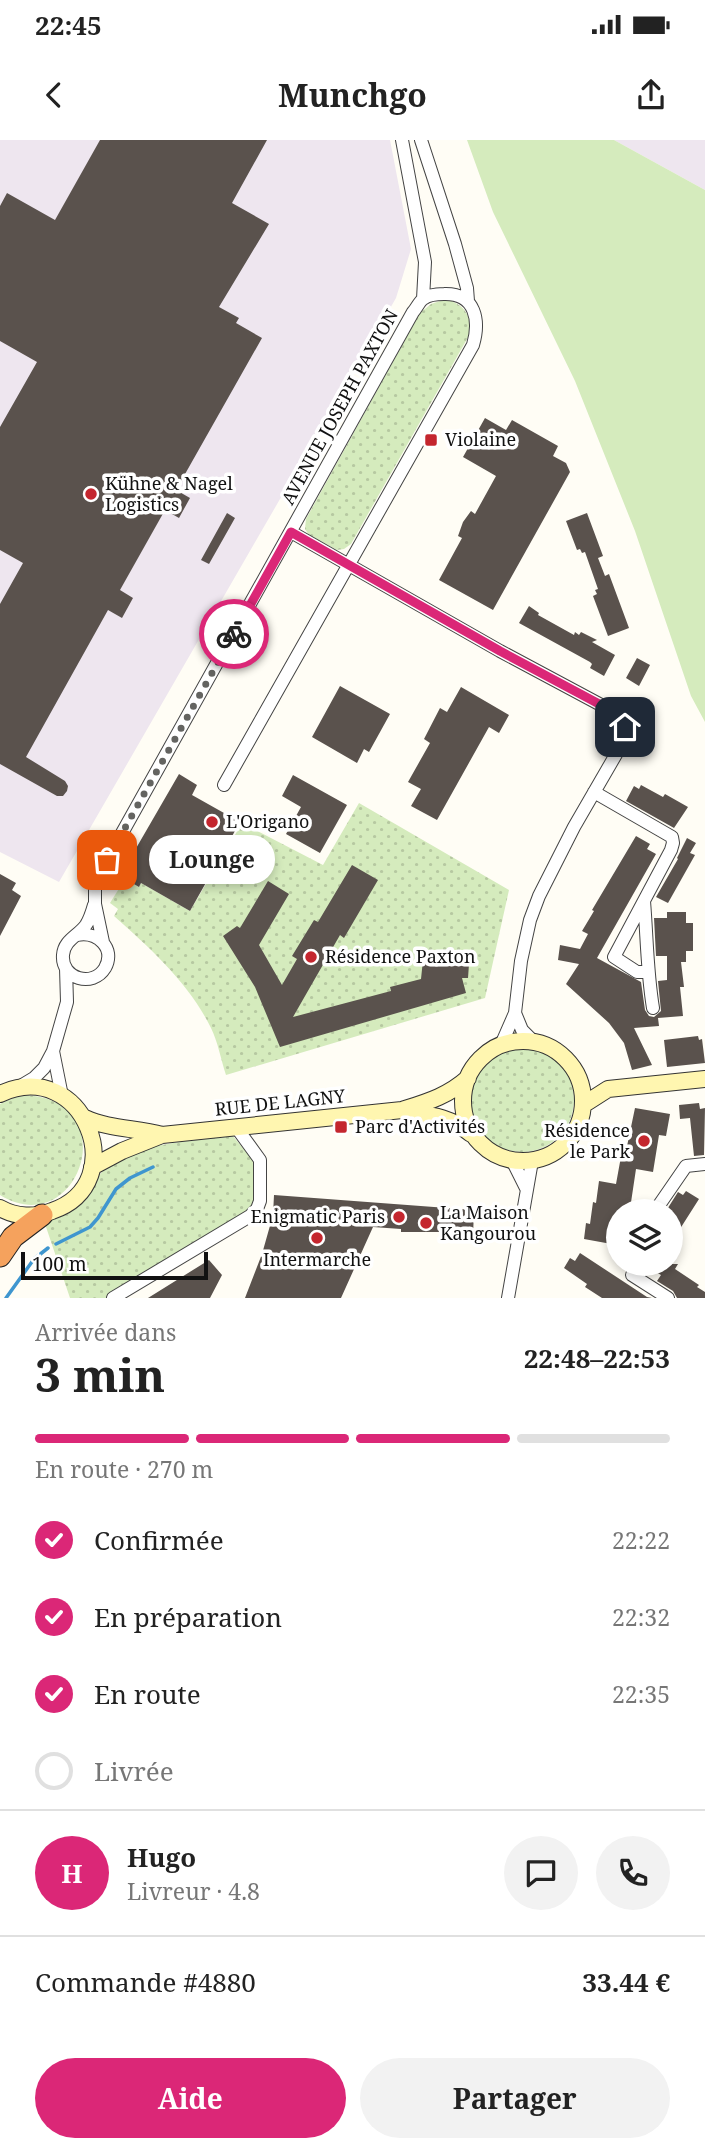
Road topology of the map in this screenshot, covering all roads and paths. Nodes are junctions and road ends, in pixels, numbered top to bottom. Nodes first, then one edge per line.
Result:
1 (402, 140) edge
2 (421, 140) edge
3 (423, 299) junction
4 (468, 301) junction
5 (291, 532) junction
6 (348, 564) junction
7 (224, 785) dead end
8 (594, 792) junction
9 (644, 901) junction
10 (95, 904) junction
11 (77, 935) junction
12 (103, 943) junction
13 (66, 968) junction
14 (647, 972) junction
15 (92, 978) junction
16 (67, 1002) junction
17 (653, 1008) dead end
18 (515, 1013) junction
19 (533, 1041) junction
20 (501, 1045) junction
21 (53, 1051) junction
22 (578, 1075) junction
23 (468, 1078) junction
24 (705, 1079) edge
25 (17, 1088) junction
26 (608, 1089) junction
27 (0, 1094) edge
28 (62, 1096) junction
29 (583, 1105) junction
30 (402, 1111) junction
31 (85, 1118) junction
32 (236, 1127) junction
33 (162, 1135) junction
34 (476, 1138) junction
35 (512, 1160) junction
36 (532, 1161) junction
37 (705, 1164) edge
38 (92, 1167) junction
39 (526, 1188) junction
40 (663, 1199) edge
41 (0, 1208) edge
42 (42, 1215) junction
43 (0, 1256) edge
44 (634, 1276) edge
45 (113, 1298) edge
46 (509, 1298) edge
47 (668, 1298) edge

1 - 3 street, AVENUE JOSEPH PAXTON
2 - 4 street
3 - 4 street
3 - 5 street, AVENUE JOSEPH PAXTON
4 - 6 street
5 - 6 street
5 - 10 street, AVENUE JOSEPH PAXTON
6 - 7 street
6 - 8 street
8 - 9 street
8 - 18 street
9 - 14 street
9 - 14 street
10 - 11 street, AVENUE JOSEPH PAXTON
10 - 12 street, AVENUE JOSEPH PAXTON
11 - 12 street
11 - 13 street
12 - 15 street
13 - 15 street
13 - 16 street
14 - 17 street
15 - 16 street
16 - 21 street
18 - 19 street
18 - 20 street
19 - 20 main road
19 - 22 main road
20 - 23 main road
21 - 25 street
21 - 28 street
22 - 26 main road
22 - 29 main road
23 - 30 main road, RUE DE LAGNY
23 - 34 main road
24 - 26 main road
25 - 27 main road
25 - 28 main road
26 - 29 main road
28 - 31 main road
29 - 36 main road
30 - 32 main road, RUE DE LAGNY
30 - 34 main road, RUE DE LAGNY
31 - 33 main road, RUE DE LAGNY
31 - 38 main road
32 - 33 main road, RUE DE LAGNY
32 - 45 street
33 - 38 main road, RUE DE LAGNY
34 - 35 main road
35 - 36 main road
35 - 39 street
36 - 39 street
37 - 40 street
38 - 42 main road
39 - 46 street
41 - 42 main road
42 - 43 highway
44 - 47 street

